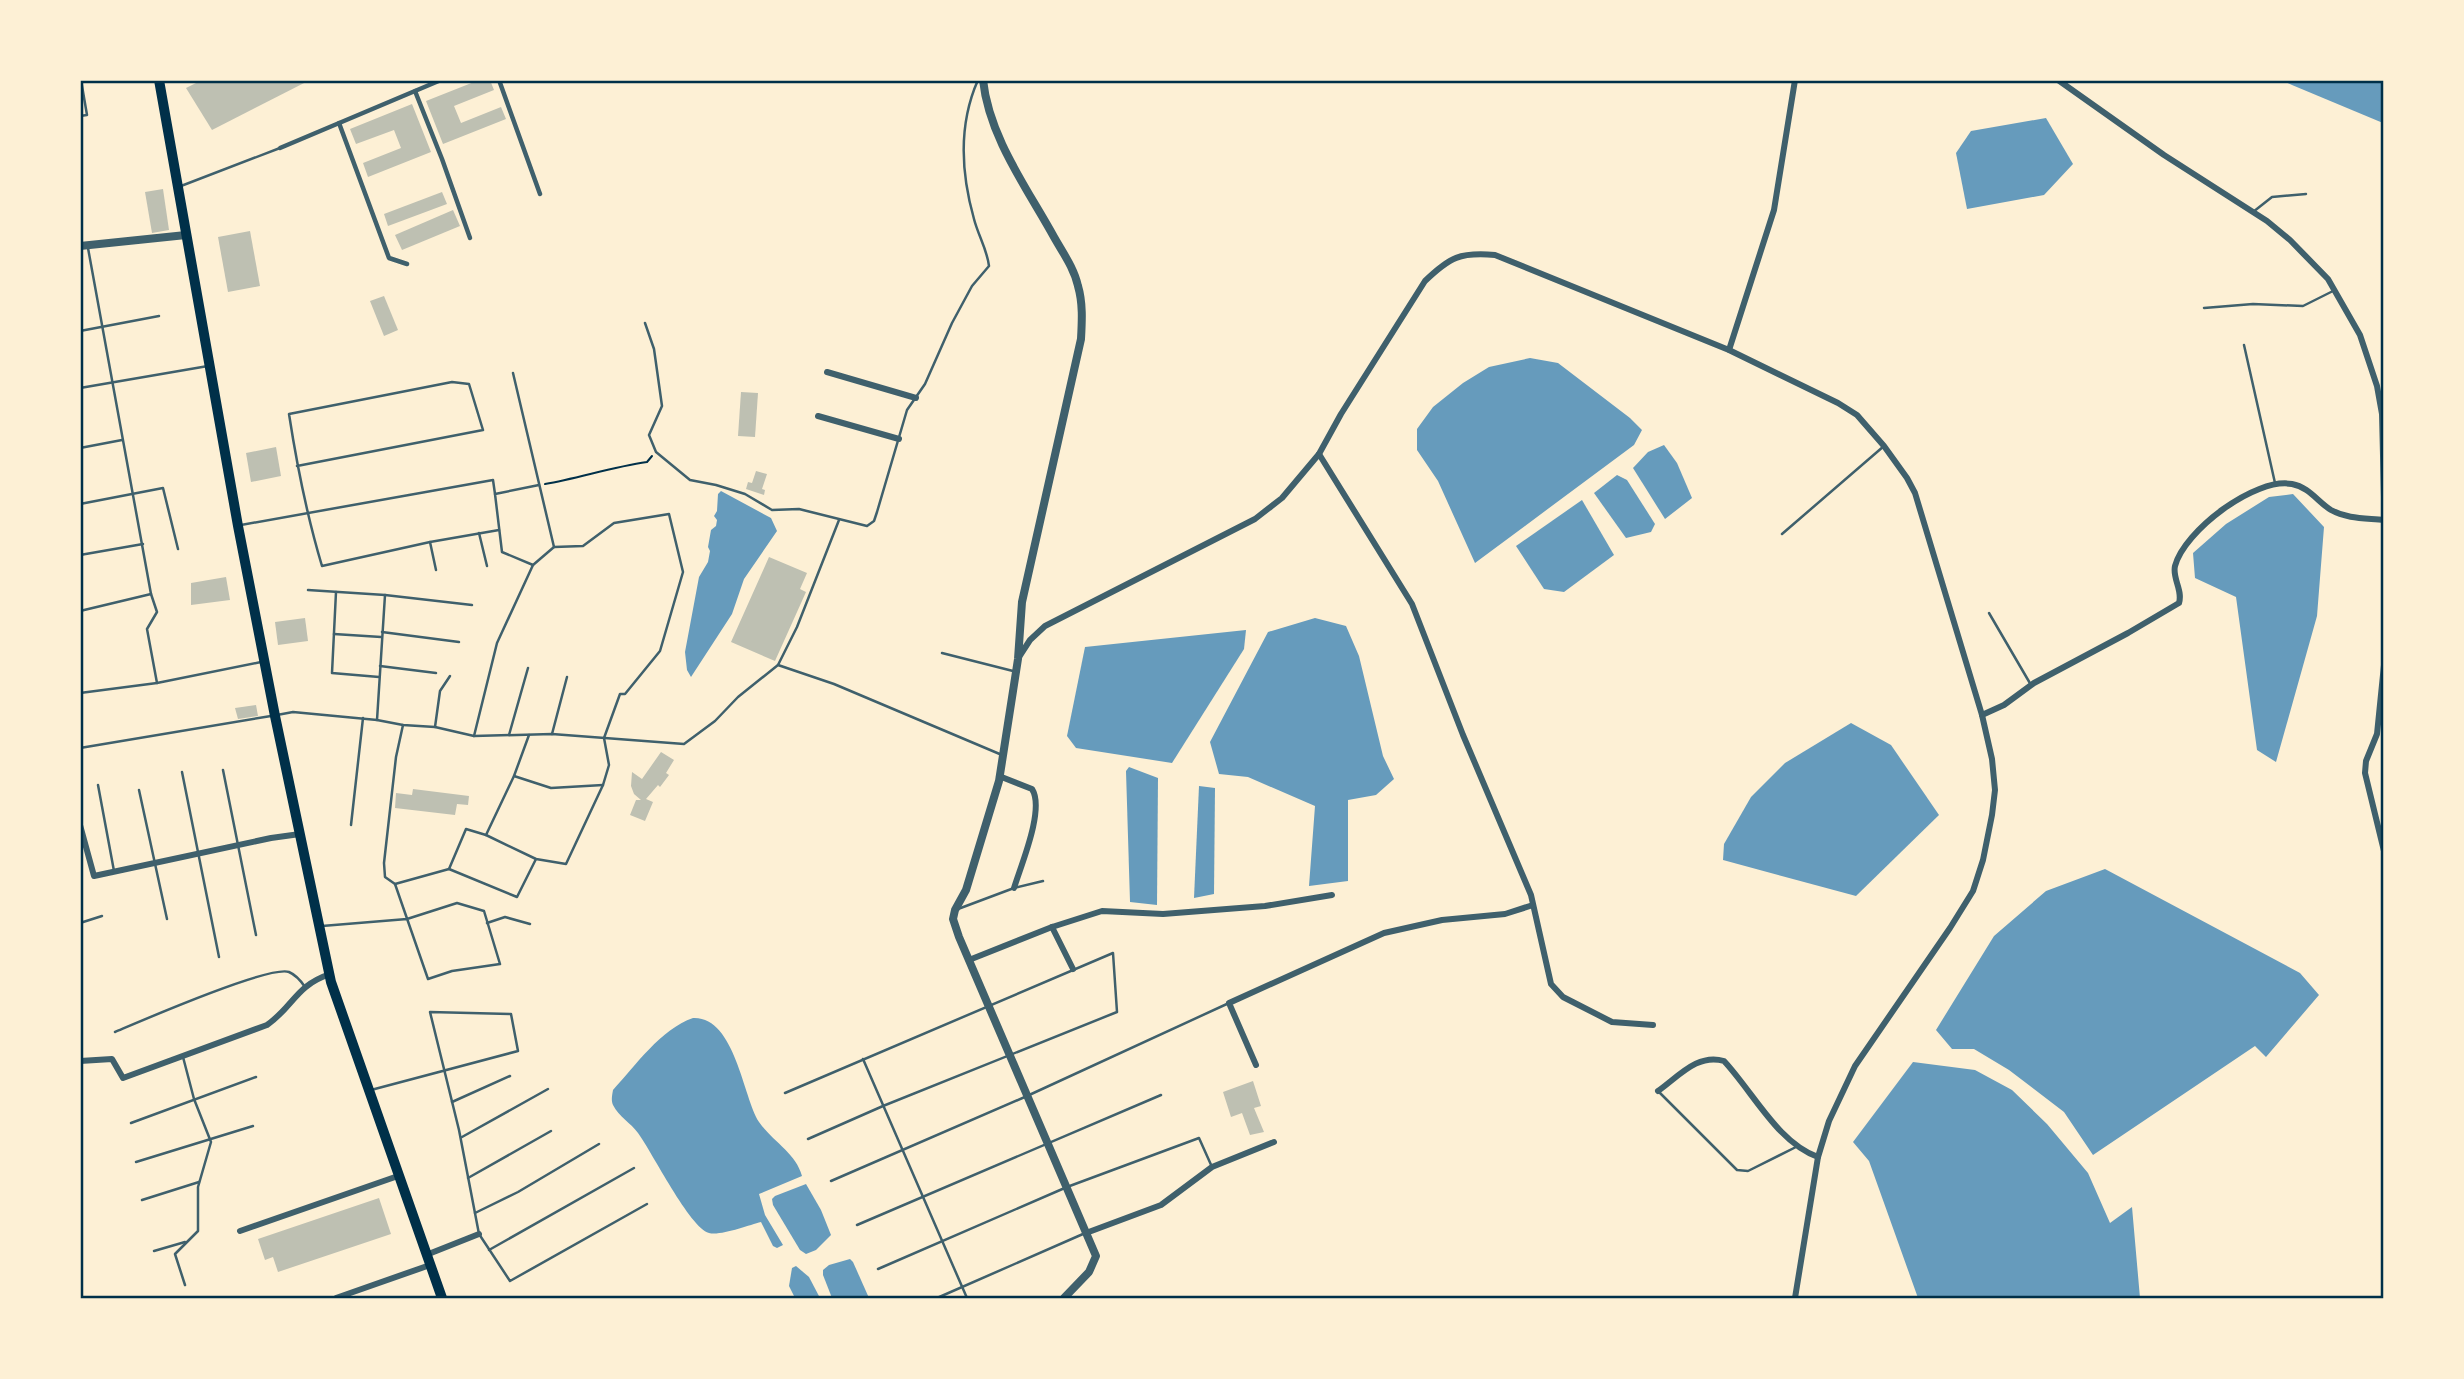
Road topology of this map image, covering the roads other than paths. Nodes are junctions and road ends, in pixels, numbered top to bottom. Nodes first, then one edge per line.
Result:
1 (81, 80) edge
2 (159, 80) edge
3 (441, 80) edge
4 (499, 80) edge
5 (978, 80) edge
6 (984, 80) edge
7 (1795, 80) edge
8 (2058, 80) edge
9 (415, 91) junction
10 (80, 117) edge
11 (339, 123) junction
12 (279, 148) joint
13 (178, 187) junction
14 (540, 194) dead end
15 (2306, 194) dead end
16 (2253, 212) junction
17 (186, 235) junction
18 (470, 238) dead end
19 (84, 245) edge
20 (407, 264) dead end
21 (2336, 290) junction
22 (2204, 308) dead end
23 (159, 316) dead end
24 (645, 323) dead end
25 (102, 327) junction
26 (80, 331) edge
27 (2244, 345) dead end
28 (1729, 350) junction
29 (211, 366) junction
30 (827, 372) dead end
31 (513, 373) dead end
32 (112, 382) junction
33 (80, 388) edge
34 (916, 398) junction
35 (818, 416) dead end
36 (122, 439) junction
37 (899, 439) junction
38 (1884, 446) junction
39 (80, 448) edge
40 (1319, 454) junction
41 (298, 466) junction
42 (2275, 483) junction
43 (540, 485) junction
44 (133, 494) junction
45 (495, 494) junction
46 (2384, 497) edge
47 (80, 504) edge
48 (307, 515) junction
49 (839, 520) junction
50 (2384, 520) edge
51 (238, 526) junction
52 (499, 530) junction
53 (479, 533) junction
54 (1782, 534) dead end
55 (430, 542) junction
56 (143, 544) junction
57 (554, 547) junction
58 (178, 549) dead end
59 (80, 555) edge
60 (533, 565) junction
61 (487, 566) dead end
62 (436, 570) dead end
63 (308, 590) dead end
64 (336, 592) junction
65 (151, 594) junction
66 (385, 595) junction
67 (472, 605) dead end
68 (80, 611) edge
69 (1989, 613) dead end
70 (382, 632) junction
71 (334, 634) junction
72 (381, 637) junction
73 (459, 642) dead end
74 (942, 653) dead end
75 (1018, 659) junction
76 (264, 661) junction
77 (778, 665) junction
78 (2384, 665) edge
79 (380, 666) junction
80 (528, 668) dead end
81 (1016, 672) junction
82 (436, 673) dead end
83 (450, 676) dead end
84 (379, 677) junction
85 (567, 677) dead end
86 (157, 682) junction
87 (2031, 685) junction
88 (80, 693) edge
89 (1982, 715) junction
90 (275, 716) junction
91 (363, 718) junction
92 (377, 720) junction
93 (403, 725) junction
94 (435, 727) junction
95 (552, 734) junction
96 (509, 735) junction
97 (529, 735) junction
98 (474, 736) junction
99 (604, 738) junction
100 (80, 748) edge
101 (1002, 755) junction
102 (223, 770) dead end
103 (182, 772) dead end
104 (514, 776) junction
105 (999, 776) junction
106 (98, 785) dead end
107 (603, 785) junction
108 (139, 790) dead end
109 (80, 825) edge
110 (351, 825) dead end
111 (300, 834) junction
112 (486, 835) junction
113 (238, 845) junction
114 (2384, 851) edge
115 (198, 853) junction
116 (536, 859) junction
117 (155, 862) junction
118 (449, 869) junction
119 (114, 871) junction
120 (1043, 881) dead end
121 (395, 884) junction
122 (1014, 888) junction
123 (1332, 895) dead end
124 (1533, 905) junction
125 (955, 910) junction
126 (103, 916) dead end
127 (167, 919) dead end
128 (407, 919) junction
129 (80, 923) edge
130 (487, 923) junction
131 (530, 924) dead end
132 (319, 926) junction
133 (1052, 927) junction
134 (256, 935) dead end
135 (219, 957) dead end
136 (969, 960) junction
137 (1073, 969) junction
138 (330, 974) junction
139 (305, 987) junction
140 (1229, 1003) junction
141 (988, 1004) junction
142 (1653, 1025) dead end
143 (115, 1032) dead end
144 (1010, 1054) junction
145 (183, 1056) junction
146 (863, 1059) junction
147 (80, 1062) edge
148 (1256, 1065) dead end
149 (444, 1072) junction
150 (510, 1076) dead end
151 (256, 1077) dead end
152 (548, 1089) dead end
153 (368, 1091) junction
154 (1658, 1091) joint
155 (785, 1093) dead end
156 (1161, 1095) dead end
157 (1027, 1097) junction
158 (194, 1099) junction
159 (452, 1102) junction
160 (883, 1106) junction
161 (131, 1123) dead end
162 (253, 1126) dead end
163 (551, 1131) dead end
164 (461, 1138) junction
165 (808, 1139) dead end
166 (210, 1140) junction
167 (1274, 1142) dead end
168 (1048, 1143) junction
169 (599, 1144) dead end
170 (1796, 1147) junction
171 (903, 1150) junction
172 (1818, 1157) junction
173 (136, 1162) dead end
174 (1212, 1167) junction
175 (634, 1168) dead end
176 (398, 1176) junction
177 (468, 1178) junction
178 (831, 1181) dead end
179 (200, 1182) junction
180 (1067, 1187) junction
181 (923, 1197) junction
182 (142, 1200) dead end
183 (647, 1204) dead end
184 (475, 1213) junction
185 (857, 1225) dead end
186 (240, 1231) dead end
187 (1086, 1233) junction
188 (479, 1234) junction
189 (188, 1241) junction
190 (942, 1241) junction
191 (489, 1250) junction
192 (154, 1251) dead end
193 (426, 1255) junction
194 (430, 1265) junction
195 (878, 1269) dead end
196 (185, 1285) dead end
197 (962, 1287) junction
198 (336, 1298) edge
199 (442, 1298) edge
200 (937, 1298) edge
201 (967, 1298) edge
202 (1064, 1298) edge
203 (1795, 1298) edge

1 - 10 lane
2 - 13 main road
3 - 9 street
4 - 14 street
5 - 34 lane
6 - 75 street
7 - 28 street
8 - 16 street
9 - 11 street
9 - 18 street
11 - 12 street
11 - 20 street
12 - 13 lane
13 - 17 main road
15 - 16 lane
16 - 21 street
17 - 19 street
17 - 29 main road
19 - 25 lane
21 - 22 lane
21 - 46 street
23 - 25 lane
24 - 49 lane
25 - 26 lane
25 - 32 lane
27 - 42 lane
28 - 38 street
28 - 40 street
29 - 32 lane
29 - 51 main road
30 - 34 street
31 - 43 lane
32 - 33 lane
32 - 36 lane
34 - 37 lane
35 - 37 street
36 - 39 lane
36 - 44 lane
37 - 49 lane
38 - 54 lane
38 - 89 street
40 - 75 street
40 - 124 street
41 - 41 lane
41 - 48 lane
42 - 50 street
42 - 87 street
43 - 45 lane
43 - 57 lane
44 - 47 lane
44 - 56 lane
44 - 58 lane
45 - 48 lane
45 - 52 lane
48 - 51 lane
48 - 55 lane
49 - 77 lane
51 - 76 main road
52 - 53 lane
52 - 60 lane
53 - 55 lane
53 - 61 lane
55 - 62 lane
56 - 59 lane
56 - 65 lane
57 - 60 lane
57 - 99 lane
60 - 98 lane
63 - 64 lane
64 - 66 lane
64 - 71 lane
65 - 68 lane
65 - 86 lane
66 - 67 lane
66 - 70 lane
69 - 87 lane
70 - 72 lane
70 - 73 lane
71 - 72 lane
71 - 84 lane
72 - 79 lane
74 - 81 lane
75 - 81 street
76 - 86 lane
76 - 90 main road
77 - 99 lane
77 - 101 lane
78 - 114 street
79 - 82 lane
79 - 84 lane
80 - 96 lane
81 - 101 street
83 - 94 lane
84 - 92 lane
85 - 95 lane
86 - 88 lane
87 - 89 street
89 - 172 street
90 - 91 lane
90 - 100 lane
90 - 111 main road
91 - 92 lane
91 - 110 lane
92 - 93 lane
93 - 94 lane
93 - 121 lane
94 - 98 lane
95 - 97 lane
95 - 99 lane
96 - 97 lane
96 - 98 lane
97 - 104 lane
99 - 107 lane
101 - 105 street
102 - 113 lane
103 - 115 lane
104 - 107 lane
104 - 112 lane
105 - 122 street
105 - 125 street
106 - 119 lane
107 - 116 lane
108 - 117 lane
109 - 119 street
111 - 113 street
111 - 132 main road
112 - 116 lane
112 - 118 lane
113 - 115 street
113 - 134 lane
115 - 117 street
115 - 135 lane
116 - 118 lane
117 - 119 street
117 - 127 lane
118 - 121 lane
120 - 122 lane
121 - 128 lane
122 - 125 lane
123 - 133 street
124 - 140 street
124 - 142 street
125 - 136 street
126 - 129 lane
128 - 130 lane
128 - 130 lane
128 - 132 lane
130 - 131 lane
132 - 138 main road
133 - 136 street
133 - 137 street
136 - 141 street
137 - 141 lane
137 - 144 lane
138 - 139 street
138 - 153 main road
139 - 143 lane
139 - 145 street
140 - 148 street
140 - 157 lane
141 - 144 street
141 - 146 lane
144 - 157 street
144 - 160 lane
145 - 147 street
145 - 158 lane
146 - 155 lane
146 - 160 lane
149 - 149 lane
149 - 153 lane
149 - 159 lane
150 - 159 lane
151 - 158 lane
152 - 164 lane
153 - 176 main road
154 - 170 lane
154 - 170 street
156 - 168 lane
157 - 168 street
157 - 171 lane
158 - 161 lane
158 - 166 lane
159 - 164 lane
160 - 165 lane
160 - 171 lane
162 - 166 lane
163 - 177 lane
164 - 177 lane
166 - 173 lane
166 - 179 lane
167 - 174 street
168 - 180 street
168 - 181 lane
169 - 184 lane
170 - 172 street
171 - 178 lane
171 - 181 lane
172 - 203 street
174 - 180 lane
174 - 187 street
175 - 191 lane
176 - 186 street
176 - 193 main road
177 - 184 lane
179 - 182 lane
179 - 189 lane
180 - 187 street
180 - 190 lane
181 - 185 lane
181 - 190 lane
183 - 191 lane
184 - 188 lane
187 - 197 lane
187 - 202 street
188 - 191 lane
188 - 193 street
189 - 192 lane
189 - 196 lane
190 - 195 lane
190 - 197 lane
193 - 194 main road
194 - 198 street
194 - 199 main road
197 - 200 lane
197 - 201 lane

